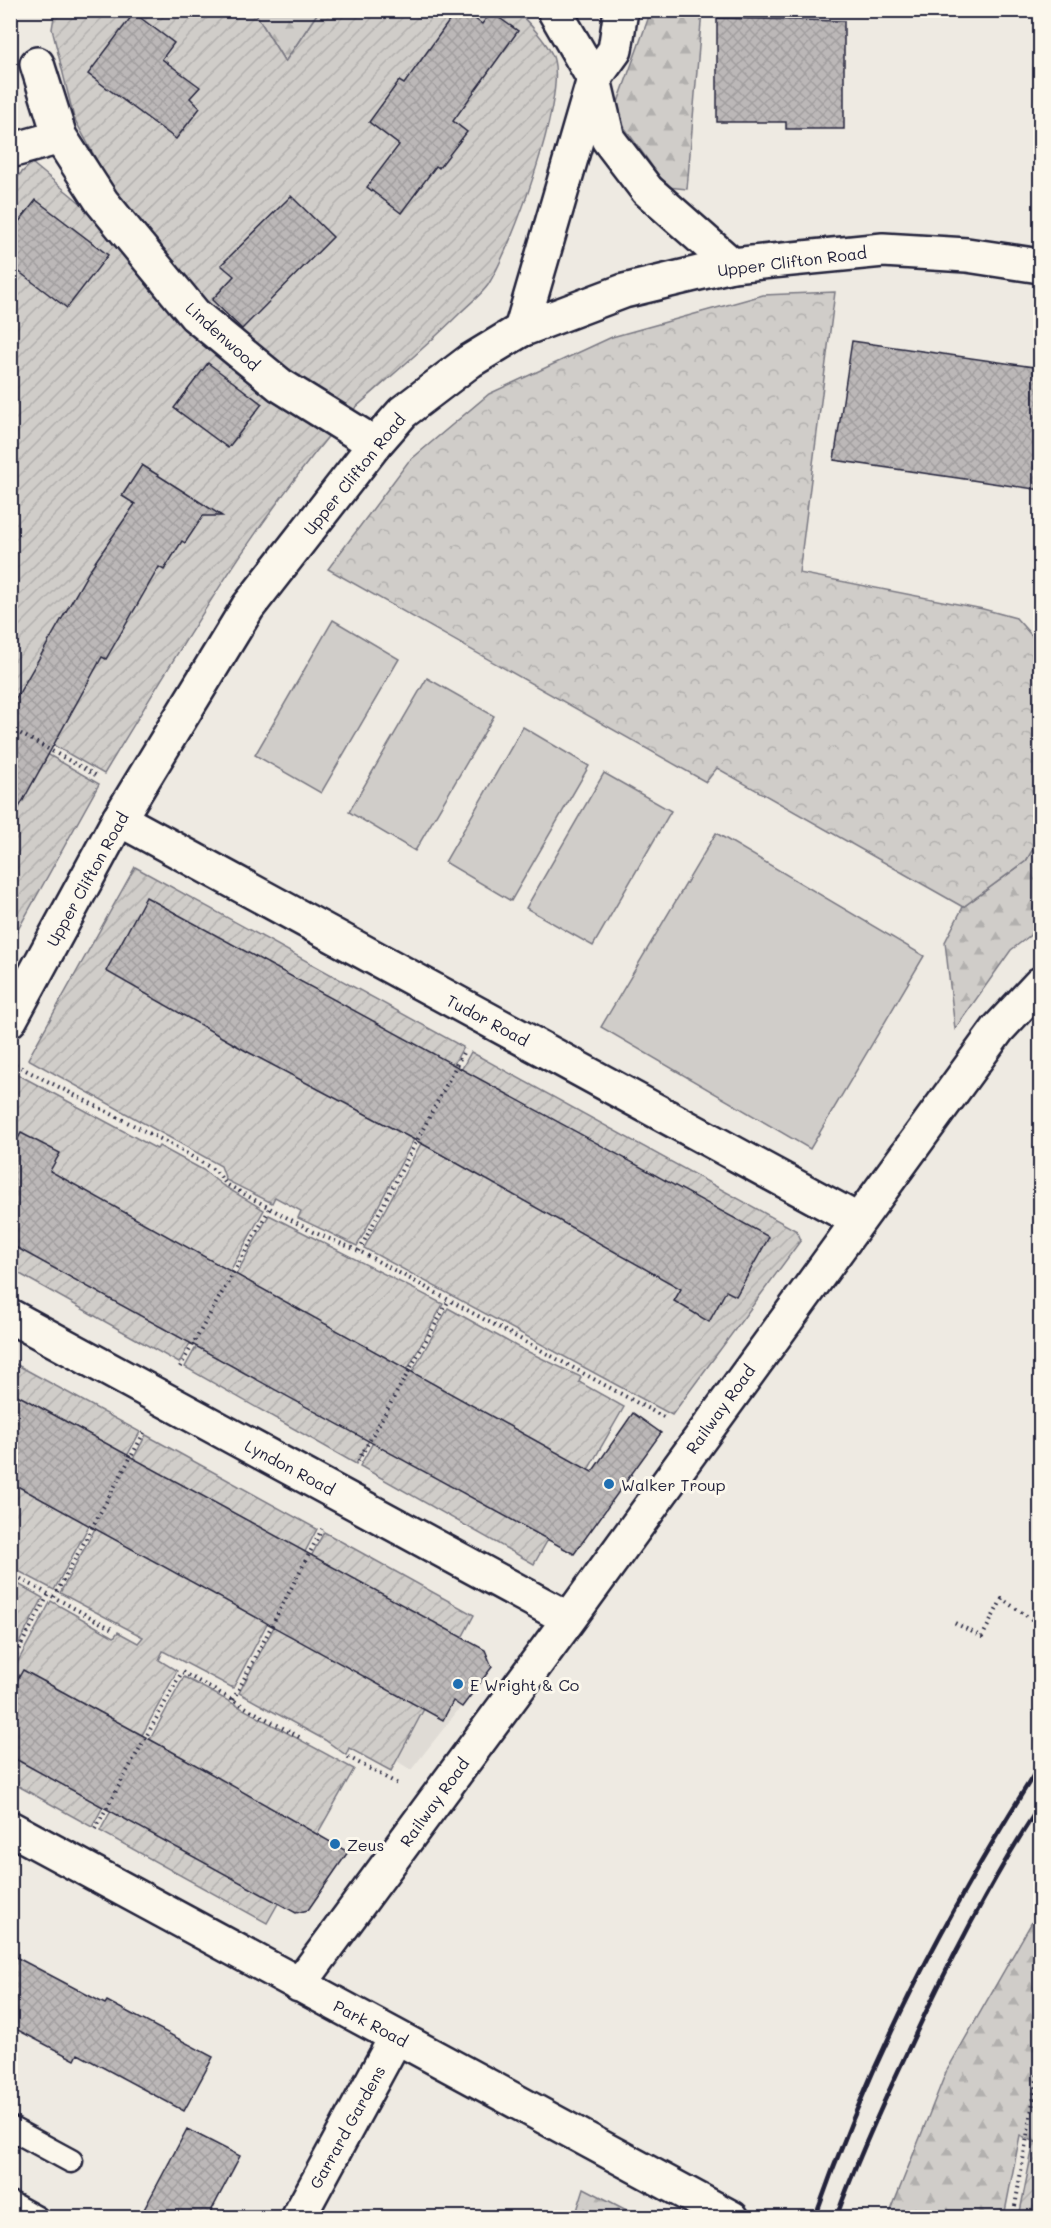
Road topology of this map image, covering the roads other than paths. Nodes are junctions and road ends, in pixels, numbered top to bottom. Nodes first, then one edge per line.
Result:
1 (621, 10) edge
2 (554, 11) edge
3 (37, 64) dead end
4 (594, 79) junction
5 (60, 137) junction
6 (10, 151) edge
7 (732, 264) junction
8 (1041, 266) edge
9 (521, 330) junction
10 (375, 444) junction
11 (126, 808) junction
12 (1041, 984) edge
13 (10, 1020) edge
14 (857, 1220) junction
15 (10, 1316) edge
16 (569, 1619) junction
17 (10, 1828) edge
18 (299, 1985) junction
19 (396, 2037) junction
20 (10, 2128) edge
21 (71, 2161) dead end
22 (10, 2203) edge
23 (37, 2217) edge
24 (298, 2217) edge
25 (732, 2217) edge

1 - 4 street
2 - 4 street
3 - 5 street, Lindenwood
4 - 7 street
4 - 9 street
5 - 6 street
5 - 10 street, Lindenwood
7 - 8 street, Upper Clifton Road
7 - 9 street, Upper Clifton Road
9 - 10 street, Upper Clifton Road
10 - 11 street, Upper Clifton Road
11 - 13 street, Upper Clifton Road
11 - 14 street, Tudor Road
12 - 14 street, Railway Road
14 - 16 street, Railway Road
15 - 16 street, Lyndon Road
16 - 18 street, Railway Road
17 - 18 street, Park Road
18 - 19 street, Park Road
19 - 24 street, Garrard Gardens
19 - 25 street, Park Road
20 - 21 lane
22 - 23 lane

